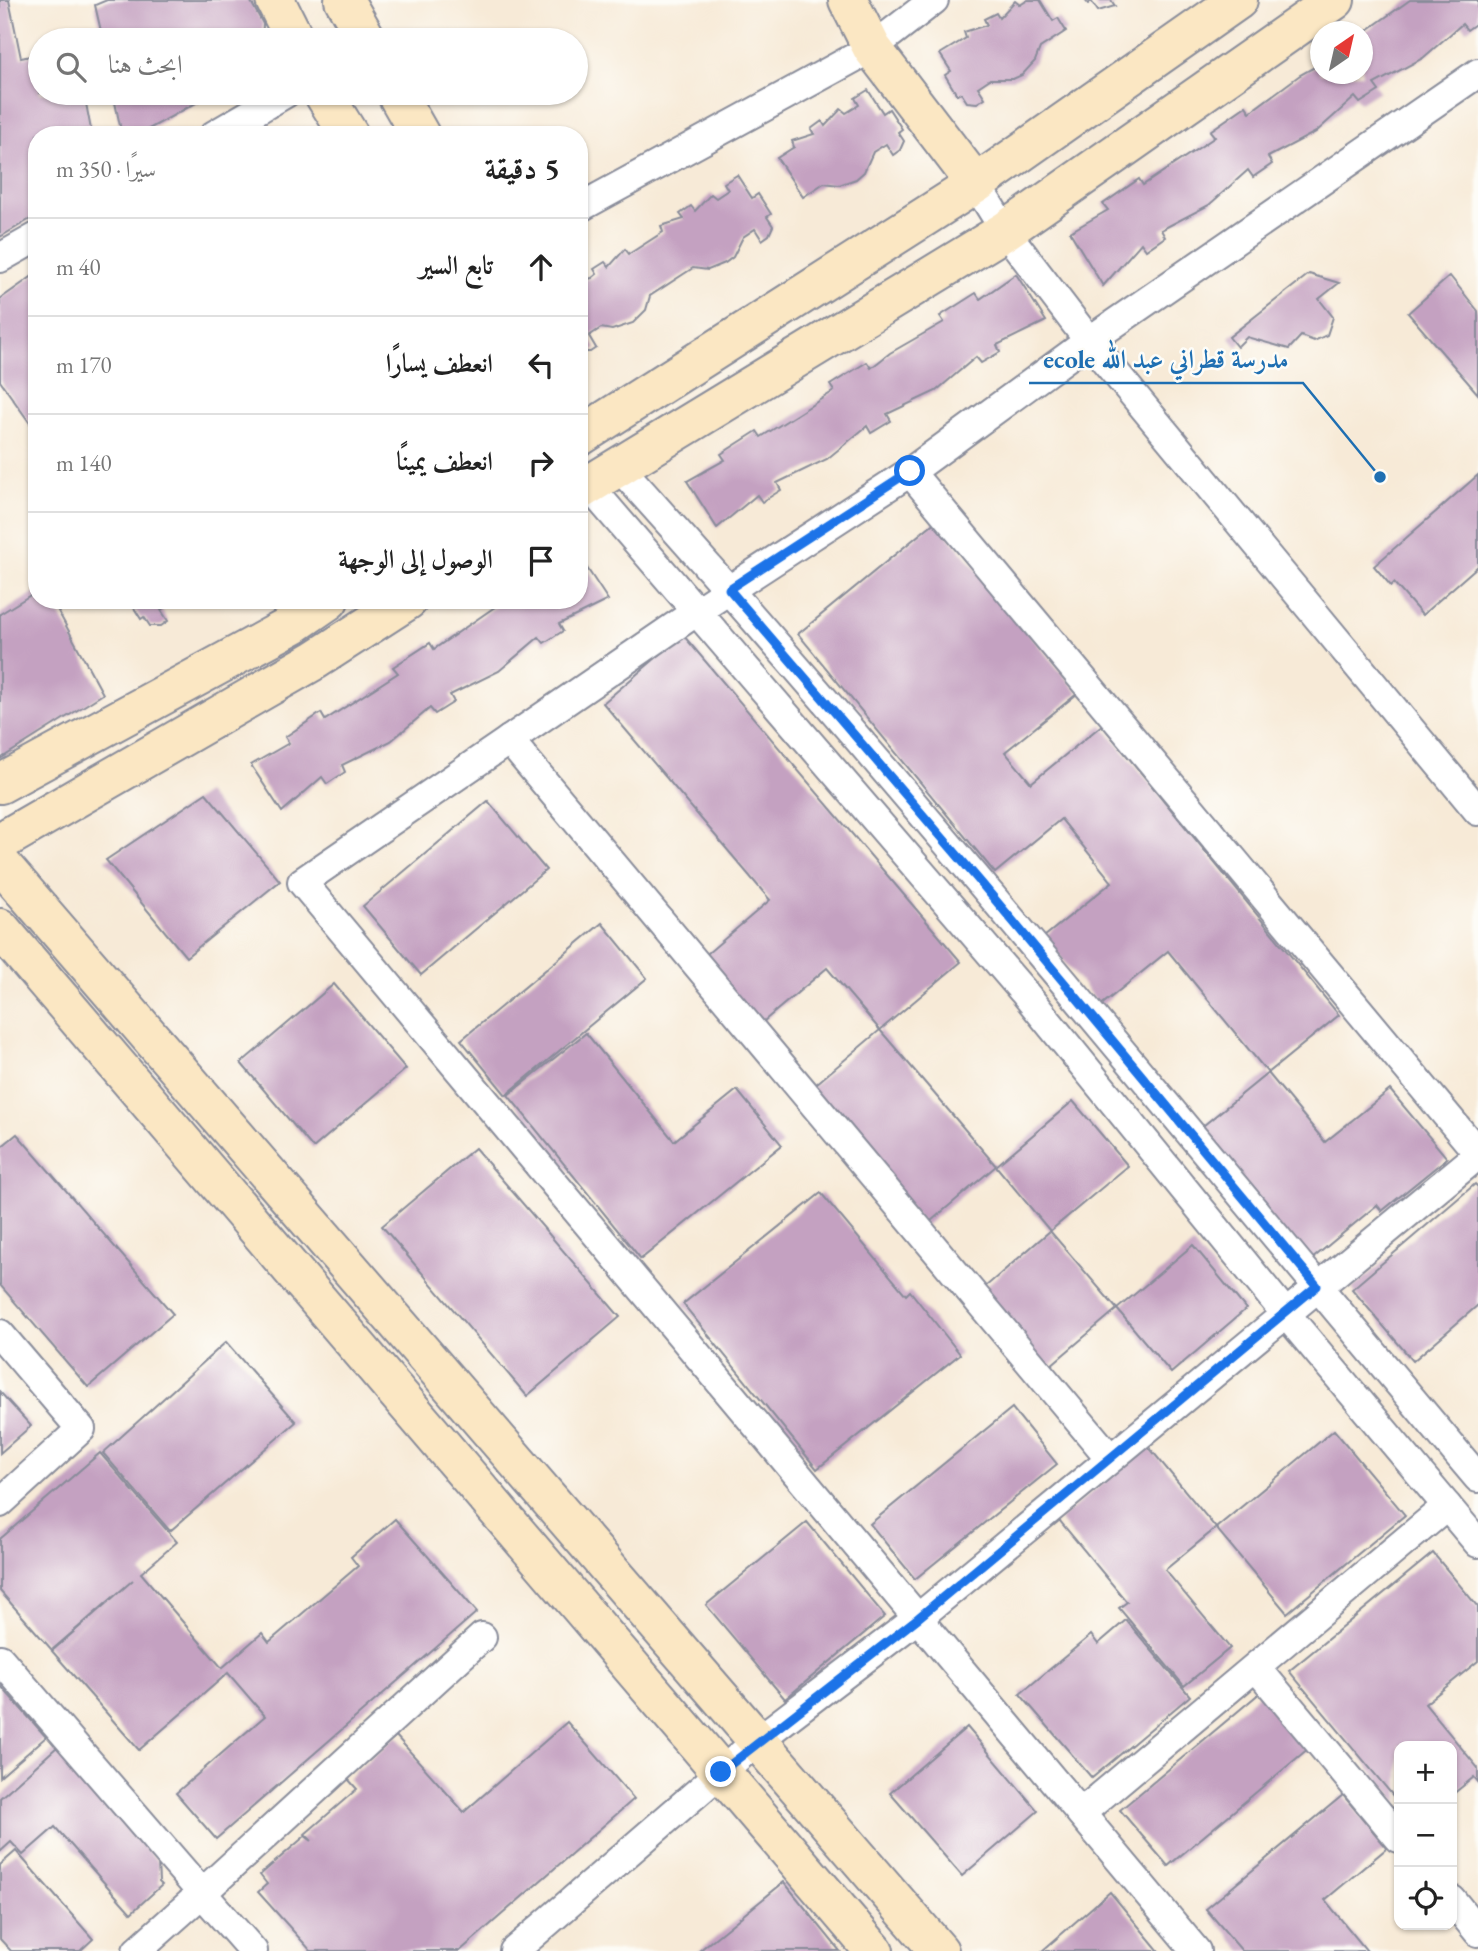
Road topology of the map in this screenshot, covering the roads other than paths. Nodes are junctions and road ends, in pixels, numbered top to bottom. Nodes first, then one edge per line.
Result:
1 (275, 0) edge
2 (344, 0) edge
3 (848, 0) edge
4 (934, 0) edge
5 (1238, 0) edge
6 (1335, 0) edge
7 (289, 28) edge
8 (360, 28) edge
9 (872, 48) junction
10 (1478, 73) edge
11 (265, 105) edge
12 (330, 105) edge
13 (403, 105) edge
14 (229, 126) edge
15 (343, 126) edge
16 (415, 126) edge
17 (976, 184) junction
18 (588, 203) edge
19 (1005, 231) junction
20 (28, 242) edge
21 (0, 258) edge
22 (1089, 341) junction
23 (588, 422) edge
24 (588, 452) edge
25 (910, 471) junction
26 (592, 480) edge
27 (729, 589) junction
28 (316, 609) edge
29 (394, 609) edge
30 (696, 612) junction
31 (509, 740) junction
32 (0, 784) edge
33 (1478, 811) edge
34 (0, 842) edge
35 (0, 863) edge
36 (0, 928) edge
37 (1478, 1154) edge
38 (1317, 1286) junction
39 (1285, 1313) junction
40 (0, 1334) edge
41 (1110, 1458) junction
42 (1478, 1478) edge
43 (0, 1503) edge
44 (1447, 1506) junction
45 (1478, 1543) edge
46 (918, 1618) junction
47 (482, 1637) dead end
48 (0, 1659) edge
49 (1256, 1667) junction
50 (757, 1741) junction
51 (721, 1772) junction
52 (1081, 1813) junction
53 (1394, 1832) edge
54 (202, 1893) junction
55 (1457, 1906) edge
56 (1478, 1932) edge
57 (136, 1951) edge
58 (253, 1951) edge
59 (514, 1951) edge
60 (874, 1951) edge
61 (939, 1951) edge
62 (1196, 1951) edge

1 - 7 main road
2 - 8 main road
3 - 9 main road
4 - 9 street
5 - 17 main road
6 - 19 main road
9 - 17 main road
9 - 18 street
10 - 22 street
11 - 14 street
12 - 15 main road
13 - 16 main road
17 - 19 street
17 - 23 main road
19 - 22 street
19 - 26 main road
20 - 21 street
22 - 25 street
22 - 33 street
24 - 26 main road
25 - 27 street
25 - 37 street
26 - 27 street
26 - 30 street
27 - 30 street
27 - 38 street
28 - 32 main road
29 - 34 main road
30 - 31 street
30 - 39 street
31 - 41 street
31 - 46 street
35 - 50 main road
36 - 51 main road
37 - 38 street
38 - 39 street
38 - 42 street
39 - 41 street
39 - 44 street
40 - 43 street
41 - 46 street
44 - 45 street
44 - 49 street
46 - 50 street
46 - 52 street
47 - 54 street
48 - 54 street
49 - 52 street
49 - 53 street
50 - 51 street
50 - 61 main road
51 - 59 street
51 - 60 main road
52 - 62 street
54 - 57 street
54 - 58 street
55 - 56 street

